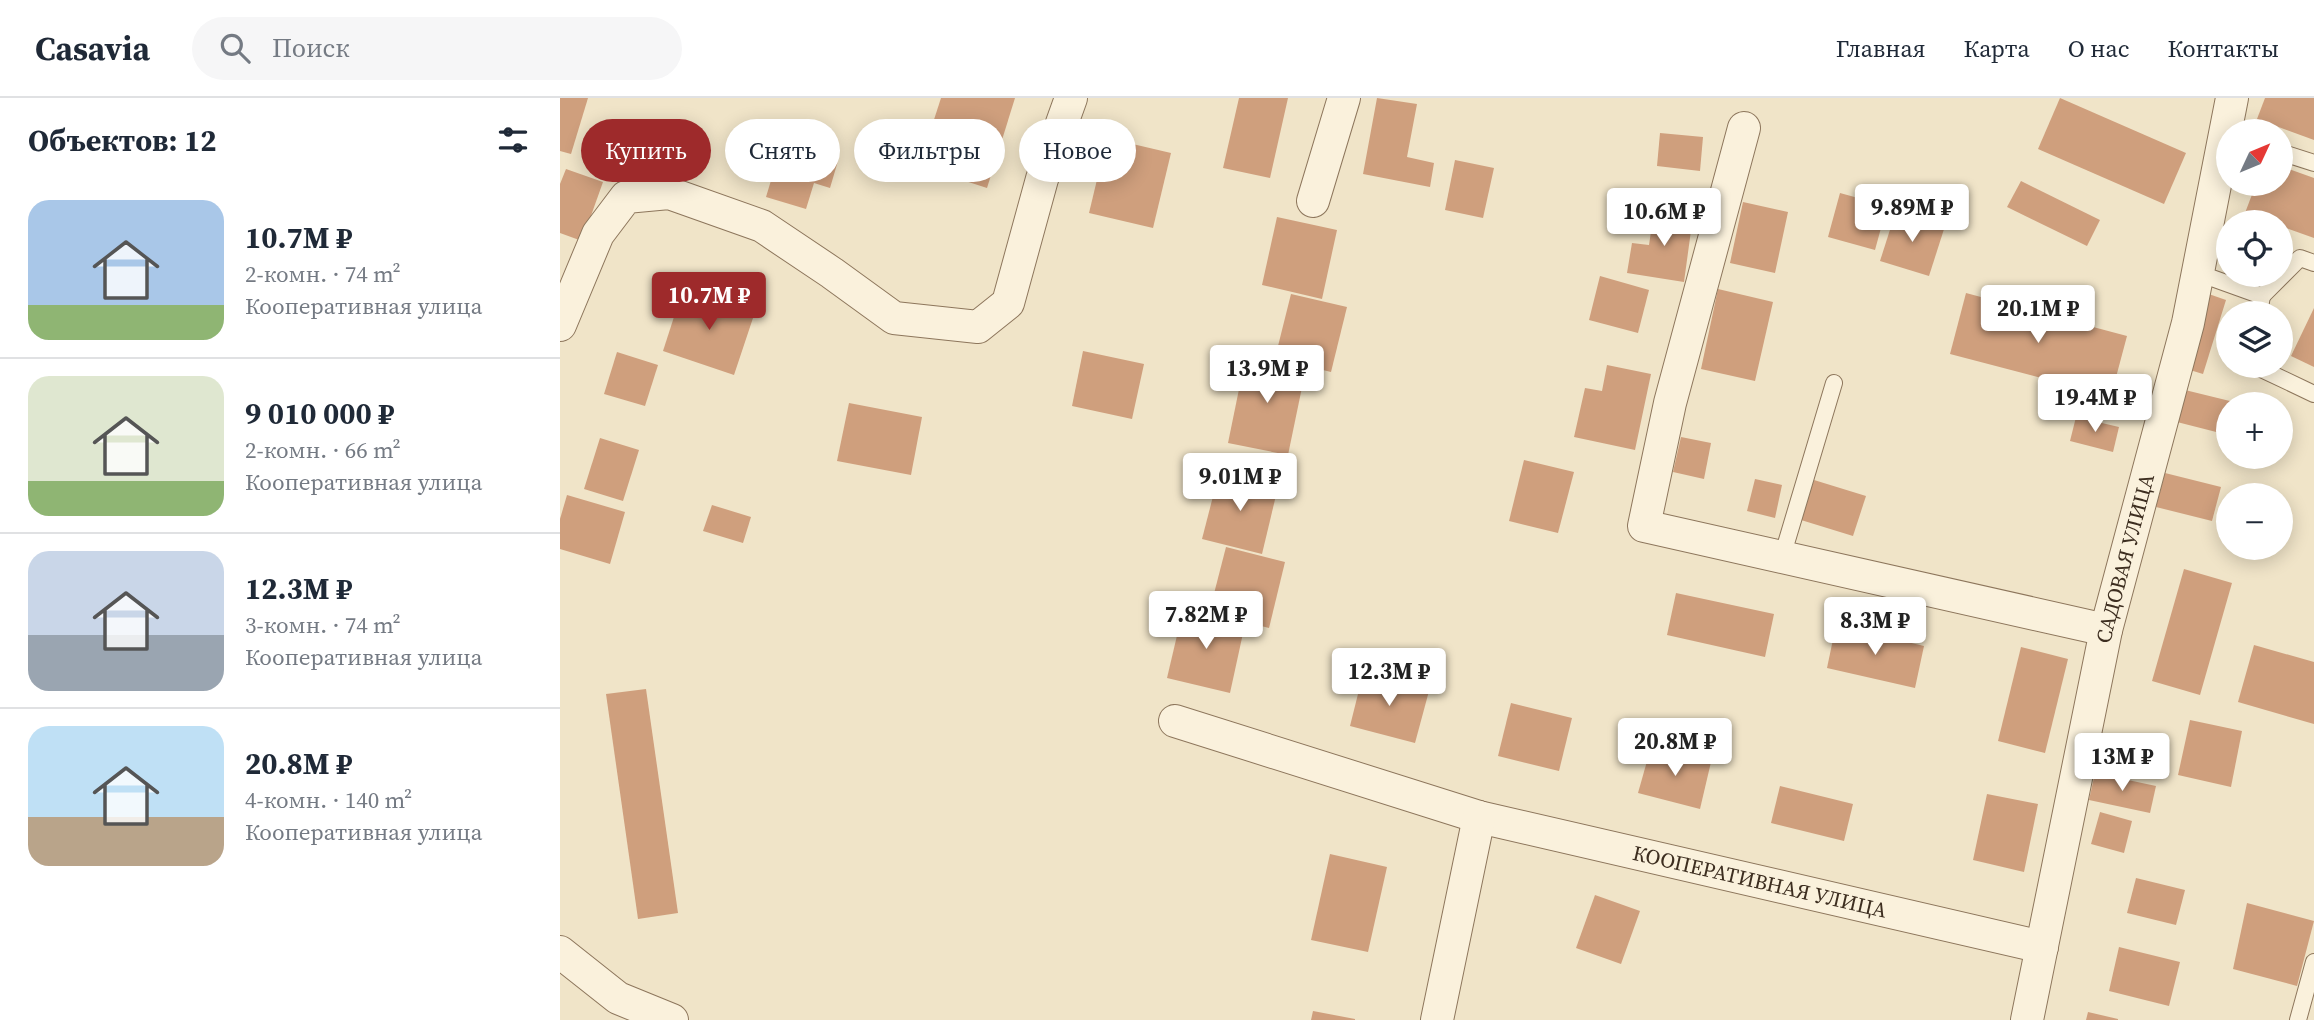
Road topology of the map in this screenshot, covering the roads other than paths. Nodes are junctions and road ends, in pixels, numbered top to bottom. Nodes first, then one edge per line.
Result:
1 (1071, 98) edge
2 (1344, 98) edge
3 (2232, 98) edge
4 (2228, 119) edge
5 (1744, 128) dead end
6 (2293, 156) edge
7 (2314, 163) edge
8 (2216, 182) edge
9 (1313, 201) dead end
10 (2314, 263) edge
11 (2197, 273) junction
12 (2262, 296) junction
13 (2261, 301) edge
14 (560, 325) edge
15 (2280, 378) edge
16 (1834, 383) dead end
17 (2314, 394) edge
18 (1782, 557) junction
19 (2106, 631) junction
20 (1175, 721) dead end
21 (1479, 817) junction
22 (2042, 947) junction
23 (560, 952) edge
24 (2314, 962) edge
25 (620, 1011) edge
26 (672, 1020) edge
27 (1437, 1020) edge
28 (2027, 1020) edge
29 (2298, 1020) edge

1 - 14 street
2 - 9 street
3 - 4 street, САДОВАЯ УЛИЦА
5 - 18 street
6 - 7 lane
8 - 11 street, САДОВАЯ УЛИЦА
10 - 12 lane
11 - 12 lane
11 - 19 street, САДОВАЯ УЛИЦА
12 - 13 lane
15 - 17 lane
16 - 18 lane
18 - 19 street
19 - 22 street, САДОВАЯ УЛИЦА
20 - 21 street, КООПЕРАТИВНАЯ УЛИЦА
21 - 22 street, КООПЕРАТИВНАЯ УЛИЦА
21 - 27 street
22 - 28 street, САДОВАЯ УЛИЦА
23 - 25 street
24 - 29 lane
25 - 26 street

